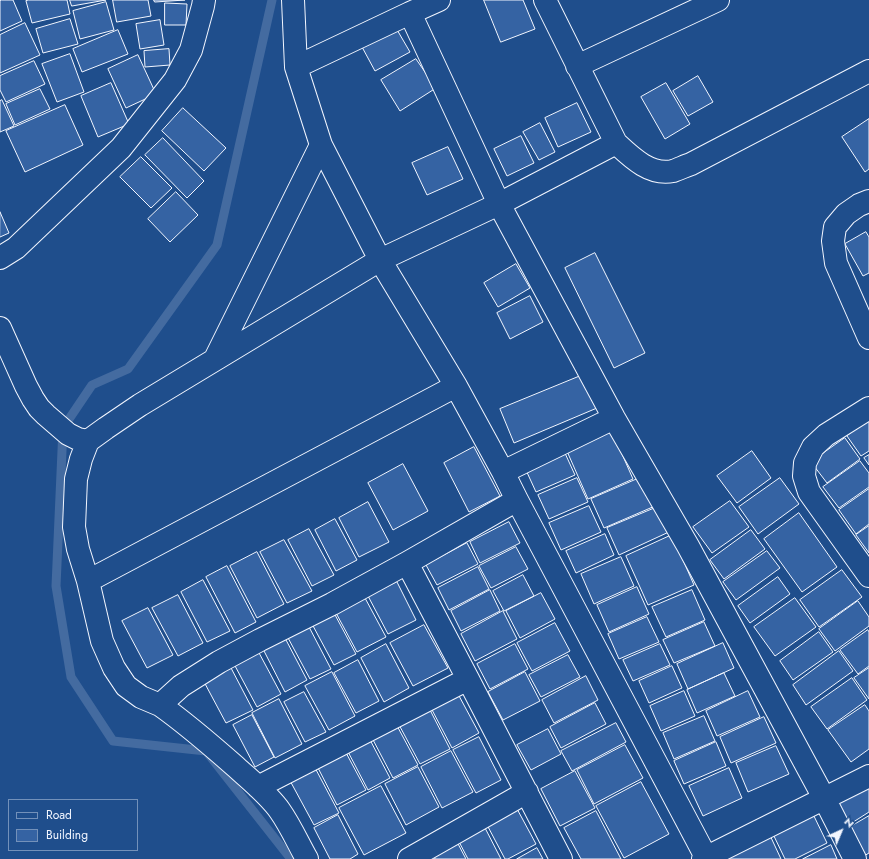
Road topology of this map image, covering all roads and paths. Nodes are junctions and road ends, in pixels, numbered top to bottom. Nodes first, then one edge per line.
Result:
1 (204, 0) edge
2 (293, 0) edge
3 (439, 0) edge
4 (545, 0) edge
5 (718, 0) edge
6 (410, 13) junction
7 (296, 66) junction
8 (577, 66) junction
9 (869, 71) edge
10 (616, 143) junction
11 (320, 145) junction
12 (869, 201) edge
13 (499, 204) junction
14 (0, 258) edge
15 (380, 260) junction
16 (0, 328) edge
17 (869, 338) edge
18 (215, 359) junction
19 (456, 386) junction
20 (869, 408) edge
21 (614, 418) junction
22 (78, 438) junction
23 (503, 472) junction
24 (517, 500) junction
25 (407, 563) junction
26 (869, 576) edge
27 (88, 581) junction
28 (468, 679) junction
29 (160, 705) junction
30 (869, 776) edge
31 (258, 787) junction
32 (527, 792) junction
33 (824, 798) junction
34 (306, 859) edge
35 (409, 859) edge
36 (561, 859) edge
37 (705, 859) edge
38 (855, 859) edge

1 - 14 street
2 - 7 street
3 - 6 street
4 - 8 street
5 - 8 street
6 - 7 street
6 - 13 street
7 - 11 street
8 - 10 street
9 - 10 street
10 - 13 street
11 - 15 street
11 - 18 street
12 - 17 street
13 - 15 street
13 - 21 street
15 - 18 street
15 - 19 street
16 - 22 street
18 - 22 street
19 - 23 street
19 - 27 street
20 - 26 street
21 - 23 street
21 - 33 street
22 - 27 street
23 - 24 street
24 - 25 street
24 - 37 street
25 - 28 street
25 - 29 street
27 - 29 street
28 - 31 street
28 - 32 street
29 - 31 street
30 - 33 street
31 - 34 street
32 - 35 street
32 - 36 street
33 - 37 street
33 - 38 street

